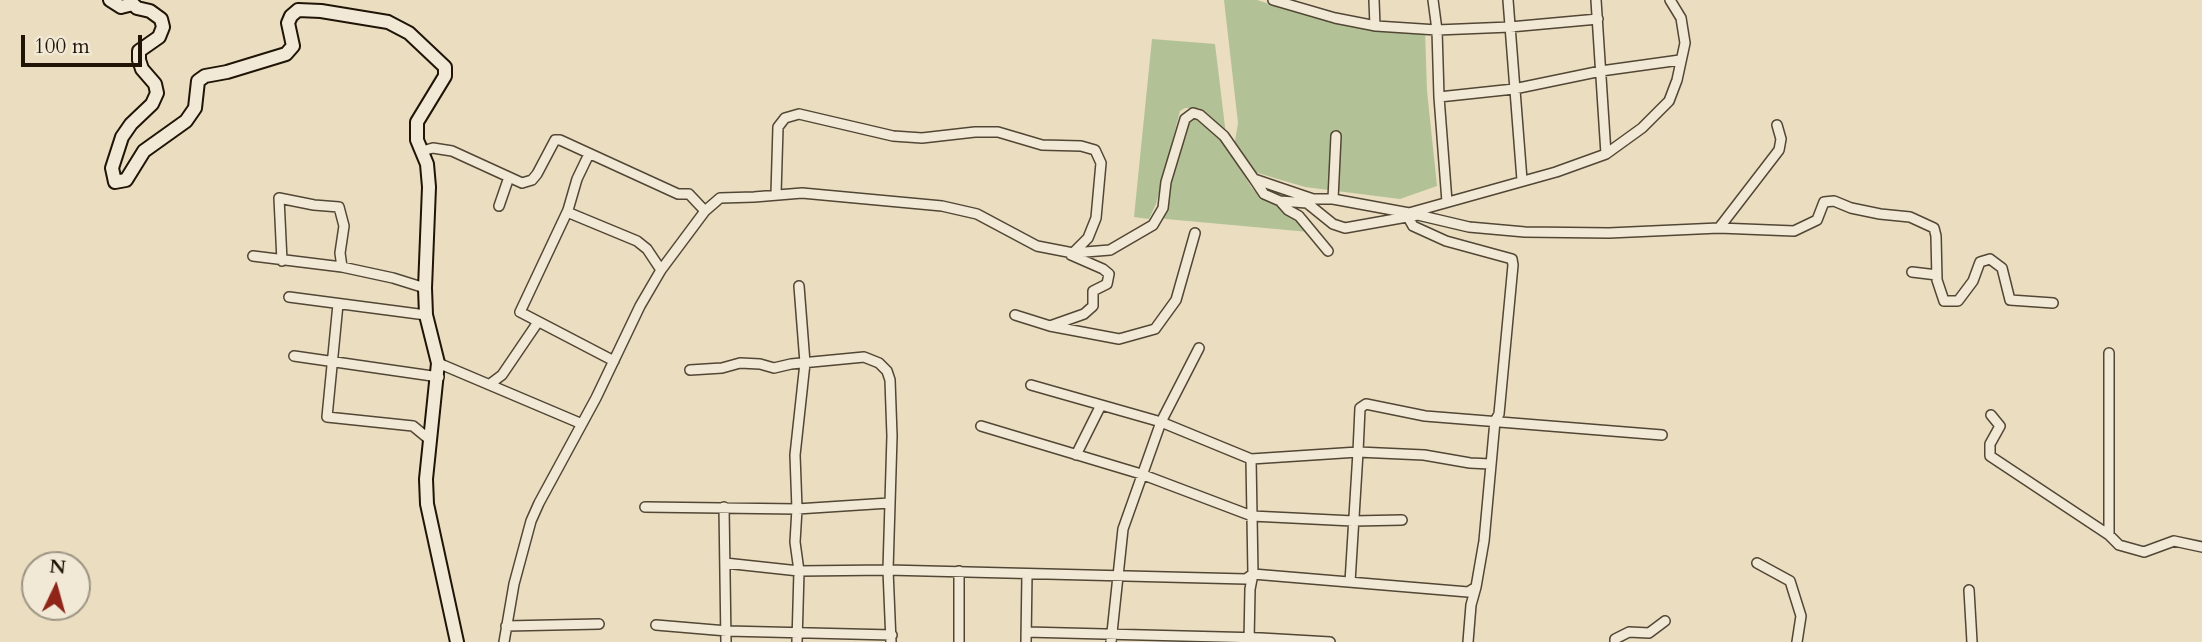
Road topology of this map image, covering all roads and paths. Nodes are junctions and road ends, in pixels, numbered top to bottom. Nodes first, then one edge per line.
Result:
1 (110, 0) edge
2 (1273, 0) edge
3 (1374, 0) edge
4 (1433, 0) edge
5 (1508, 0) edge
6 (1596, 0) edge
7 (1670, 0) edge
8 (1598, 19) junction
9 (1376, 26) junction
10 (1510, 27) junction
11 (1437, 30) junction
12 (1680, 61) junction
13 (1601, 71) junction
14 (1514, 89) junction
15 (1439, 97) junction
16 (1777, 125) dead end
17 (1336, 136) dead end
18 (422, 151) junction
19 (589, 154) junction
20 (1606, 154) junction
21 (509, 177) junction
22 (1254, 179) junction
23 (1522, 180) junction
24 (776, 194) junction
25 (1333, 200) junction
26 (1280, 201) junction
27 (1447, 202) junction
28 (499, 206) dead end
29 (705, 211) junction
30 (567, 212) junction
31 (1408, 215) junction
32 (1719, 228) junction
33 (1195, 233) dead end
34 (1328, 251) dead end
35 (1070, 252) junction
36 (253, 256) dead end
37 (282, 261) junction
38 (341, 267) junction
39 (661, 270) junction
40 (1912, 272) dead end
41 (1937, 275) junction
42 (799, 286) dead end
43 (425, 288) junction
44 (289, 297) dead end
45 (2053, 303) dead end
46 (338, 304) junction
47 (426, 315) junction
48 (1015, 315) dead end
49 (538, 322) junction
50 (1050, 326) junction
51 (1199, 348) dead end
52 (2109, 353) dead end
53 (294, 356) dead end
54 (332, 361) junction
55 (614, 361) junction
56 (438, 363) junction
57 (806, 363) junction
58 (691, 370) dead end
59 (439, 377) junction
60 (490, 384) junction
61 (1031, 385) dead end
62 (1101, 405) junction
63 (1991, 415) dead end
64 (1495, 421) junction
65 (1161, 422) junction
66 (582, 424) junction
67 (981, 426) dead end
68 (1662, 435) dead end
69 (430, 440) junction
70 (1358, 452) junction
71 (1076, 455) junction
72 (1251, 459) junction
73 (1490, 464) junction
74 (1141, 474) junction
75 (889, 503) junction
76 (645, 507) dead end
77 (724, 507) junction
78 (797, 509) junction
79 (1252, 516) junction
80 (1402, 520) dead end
81 (1353, 521) junction
82 (2109, 535) junction
83 (2202, 547) edge
84 (725, 563) junction
85 (1757, 563) dead end
86 (888, 570) junction
87 (800, 571) junction
88 (959, 571) junction
89 (1027, 574) junction
90 (1253, 574) junction
91 (1116, 578) junction
92 (1350, 582) junction
93 (1476, 587) junction
94 (1969, 590) dead end
95 (1665, 621) dead end
96 (599, 624) dead end
97 (656, 625) dead end
98 (506, 626) junction
99 (727, 631) junction
100 (797, 637) edge
101 (1026, 637) edge
102 (891, 638) edge
103 (1111, 638) edge
104 (1249, 640) edge
105 (457, 642) edge
106 (504, 642) edge
107 (726, 642) edge
108 (958, 642) edge
109 (1330, 642) edge
110 (1468, 642) edge
111 (1615, 642) edge
112 (1797, 642) edge
113 (1972, 642) edge

1 - 18 street
2 - 9 street
3 - 9 street
4 - 11 street
5 - 10 street
6 - 8 street
7 - 12 street
8 - 10 street
8 - 13 street
9 - 11 street
10 - 11 street
10 - 14 street
11 - 15 street
12 - 13 street
12 - 20 street
13 - 14 street
13 - 20 street
14 - 15 street
14 - 23 street
15 - 27 street
16 - 32 street
17 - 25 street
18 - 21 street
18 - 43 street
19 - 21 street
19 - 29 street
19 - 30 street
20 - 23 street
21 - 28 street
22 - 25 street
22 - 26 street
22 - 35 street
23 - 27 street
24 - 29 street
24 - 35 street
24 - 35 street
25 - 31 street
26 - 31 street
26 - 34 street
27 - 31 street
29 - 39 street
30 - 39 street
30 - 49 street
31 - 32 street
31 - 64 street
32 - 41 street
33 - 50 street
35 - 50 street
36 - 37 street
37 - 38 street
37 - 38 street
38 - 43 street
39 - 55 street
40 - 41 street
41 - 45 street
42 - 57 street
43 - 47 street
44 - 46 street
46 - 47 street
46 - 54 street
47 - 56 street
48 - 50 street
49 - 55 street
49 - 60 street
51 - 65 street
52 - 82 street
53 - 54 street
54 - 59 street
54 - 69 street
55 - 66 street
56 - 59 street
56 - 60 street
57 - 58 street
57 - 75 street
57 - 78 street
59 - 69 street
60 - 66 street
61 - 62 street
62 - 65 street
62 - 71 street
63 - 82 street
64 - 68 street
64 - 70 street
64 - 73 street
65 - 72 street
65 - 74 street
66 - 98 street
67 - 71 street
69 - 105 street
70 - 72 street
70 - 73 street
70 - 81 street
71 - 74 street
72 - 79 street
73 - 93 street
74 - 79 street
74 - 91 street
75 - 78 street
75 - 86 street
76 - 77 street
77 - 78 street
77 - 84 street
78 - 87 street
79 - 81 street
79 - 90 street
80 - 81 street
81 - 92 street
82 - 83 street
84 - 87 street
84 - 99 street
85 - 112 street
86 - 87 street
86 - 88 street
86 - 102 street
87 - 100 street
88 - 89 street
88 - 108 street
89 - 91 street
89 - 101 street
90 - 91 street
90 - 92 street
90 - 104 street
91 - 103 street
92 - 93 street
93 - 110 street
94 - 113 street
95 - 111 street
96 - 98 street
97 - 99 street
98 - 106 street
99 - 100 street
99 - 107 street
100 - 102 street
101 - 103 street
103 - 104 street
104 - 109 street

